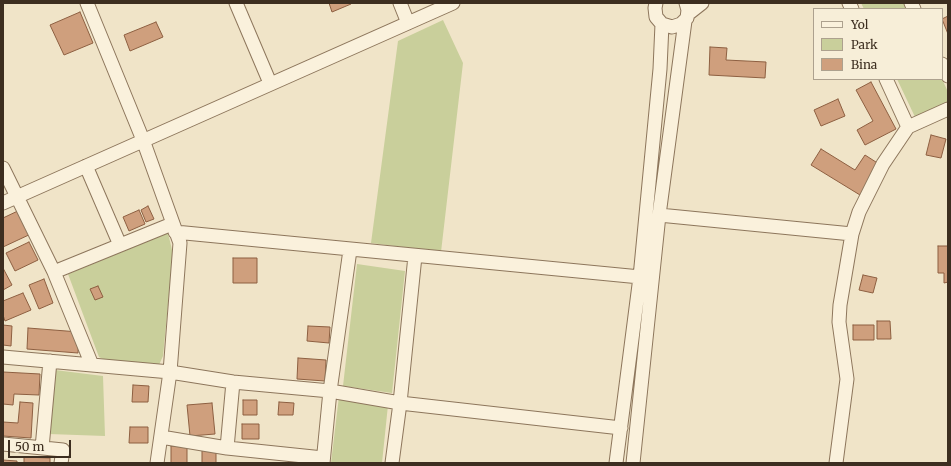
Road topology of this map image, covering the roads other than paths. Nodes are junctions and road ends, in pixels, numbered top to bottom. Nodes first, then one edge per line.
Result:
1 (87, 3) edge
2 (236, 3) edge
3 (400, 3) edge
4 (656, 3) edge
5 (702, 3) edge
6 (448, 4) edge
7 (686, 13) edge
8 (408, 23) junction
9 (662, 24) junction
10 (943, 66) edge
11 (948, 76) edge
12 (886, 80) edge
13 (270, 83) junction
14 (948, 109) edge
15 (908, 127) junction
16 (143, 140) junction
17 (86, 166) junction
18 (3, 168) edge
19 (18, 197) junction
20 (3, 203) edge
21 (659, 215) junction
22 (174, 228) junction
23 (852, 234) junction
24 (120, 245) junction
25 (350, 250) junction
26 (416, 256) junction
27 (54, 272) junction
28 (640, 277) junction
29 (3, 357) edge
30 (50, 361) junction
31 (92, 365) junction
32 (170, 372) junction
33 (233, 382) junction
34 (330, 391) junction
35 (400, 403) junction
36 (621, 428) junction
37 (161, 438) junction
38 (3, 444) edge
39 (42, 448) junction
40 (227, 448) junction
41 (323, 460) edge
42 (61, 463) edge
43 (157, 463) edge
44 (392, 463) edge
45 (616, 463) edge
46 (633, 463) edge
47 (836, 463) edge

1 - 16 street
2 - 13 street
3 - 8 street
4 - 9 street
5 - 7 street
6 - 8 street
7 - 9 street
7 - 21 street
8 - 13 street
9 - 28 street
10 - 11 street
12 - 15 street
13 - 16 street
14 - 15 street
15 - 23 street
16 - 17 street
16 - 22 street
17 - 19 street
17 - 24 street
18 - 19 street
19 - 20 street
19 - 27 street
21 - 23 street
21 - 46 street
22 - 24 street
22 - 25 street
22 - 32 street
23 - 47 street
24 - 27 street
25 - 26 street
25 - 34 street
26 - 28 street
26 - 35 street
27 - 31 street
28 - 36 street
29 - 30 street
30 - 31 street
30 - 39 street
31 - 32 street
32 - 33 street
32 - 37 street
33 - 34 street
33 - 40 street
34 - 35 street
34 - 41 street
35 - 36 street
35 - 44 street
36 - 45 street
37 - 40 street
37 - 43 street
38 - 39 street
39 - 42 street
40 - 41 street

